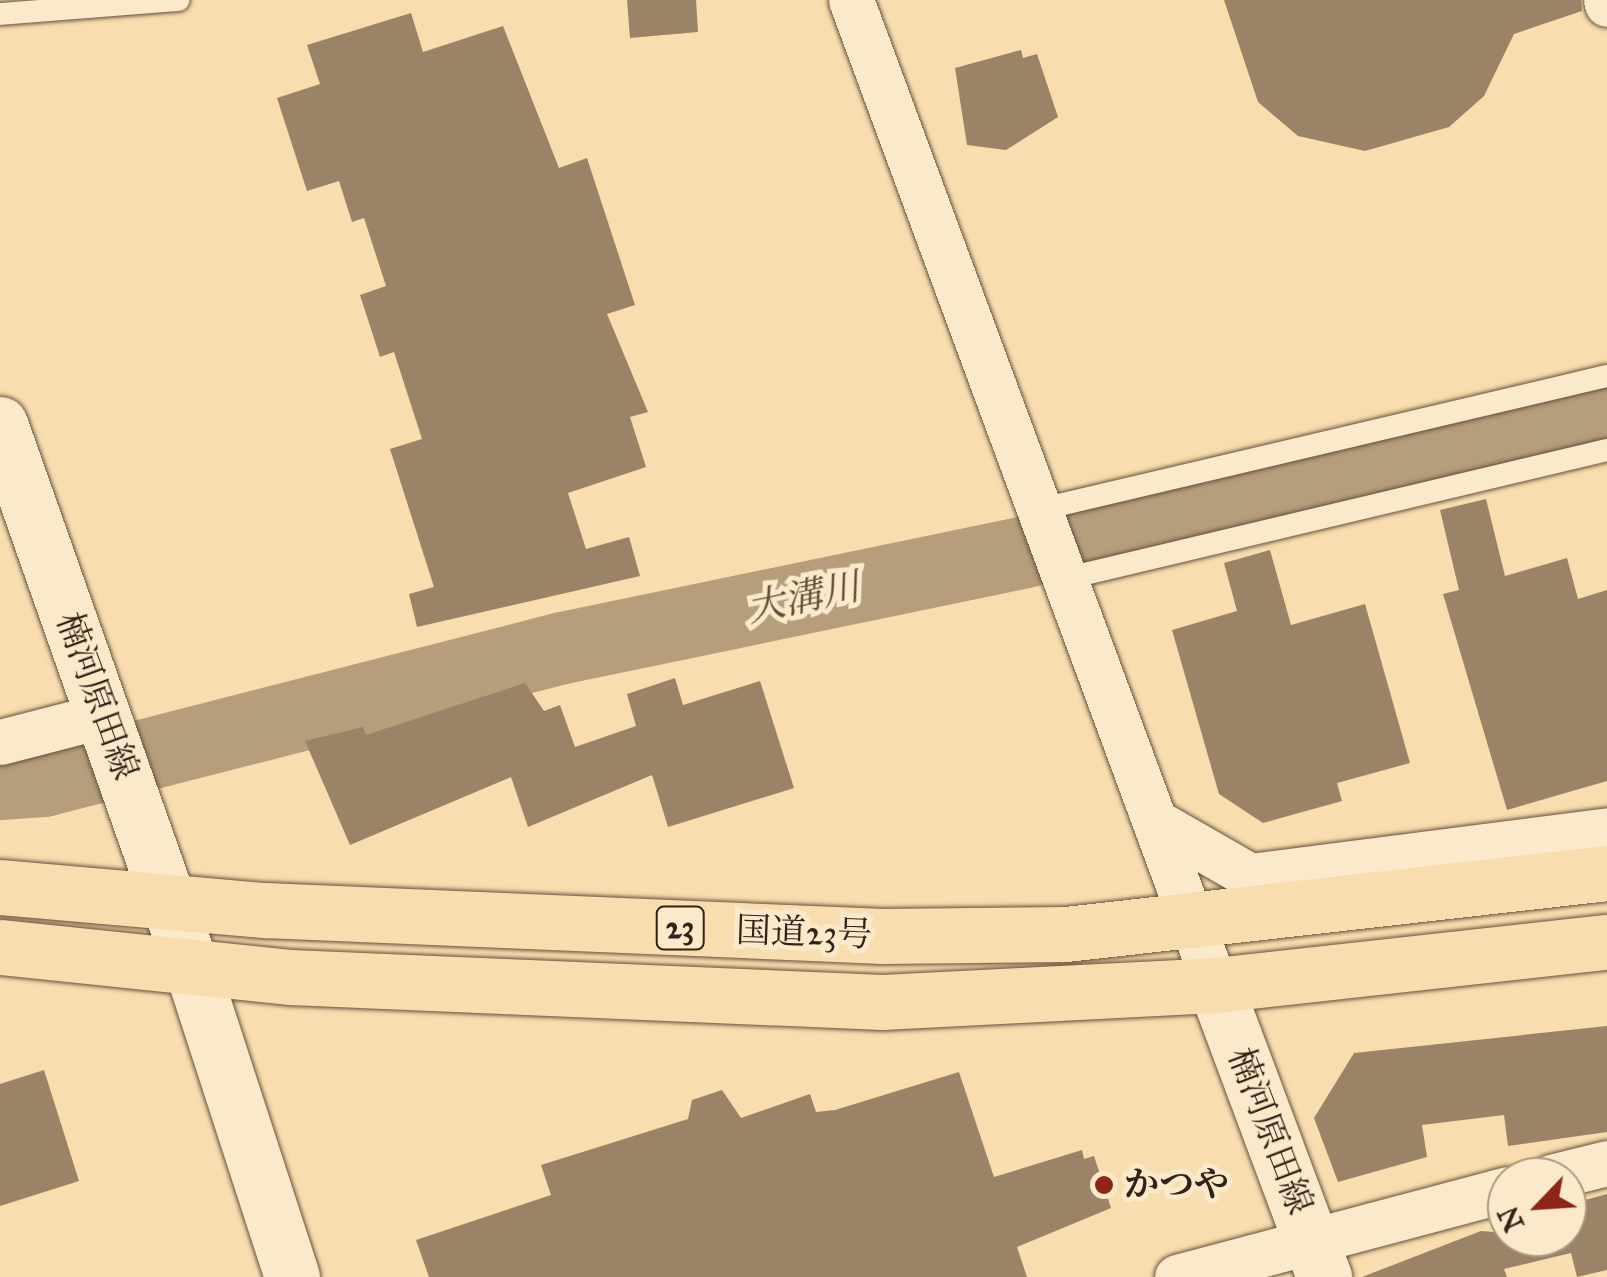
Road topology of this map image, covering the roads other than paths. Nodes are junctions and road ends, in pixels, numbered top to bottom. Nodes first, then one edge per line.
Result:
1 (178, 0) edge
2 (851, 0) edge
3 (0, 14) edge
4 (1607, 376) edge
5 (0, 424) edge
6 (1607, 450) edge
7 (1044, 514) junction
8 (1066, 573) junction
9 (107, 721) junction
10 (0, 742) edge
11 (1156, 822) junction
12 (1607, 830) edge
13 (1607, 873) edge
14 (0, 886) edge
15 (168, 902) junction
16 (1192, 922) junction
17 (1607, 942) edge
18 (0, 947) edge
19 (192, 968) junction
20 (1214, 985) junction
21 (1487, 1195) edge
22 (1317, 1258) edge
23 (292, 1277) edge
24 (1177, 1277) edge

1 - 3 lane
2 - 7 street
4 - 7 lane
5 - 9 main road, 楠河原田線
6 - 8 lane
7 - 8 street
8 - 11 street
9 - 10 street
9 - 15 main road, 楠河原田線
11 - 12 street
11 - 16 street
13 - 16 highway, 国道23号 / 23
14 - 15 highway, 国道23号 / 23
15 - 16 highway, 国道23号 / 23
15 - 19 main road, 楠河原田線
16 - 20 street
17 - 20 highway, 国道23号 / 23
18 - 19 highway, 国道23号 / 23
19 - 20 highway, 国道23号 / 23
19 - 23 main road, 楠河原田線
20 - 22 main road, 楠河原田線
21 - 22 street
22 - 24 street

